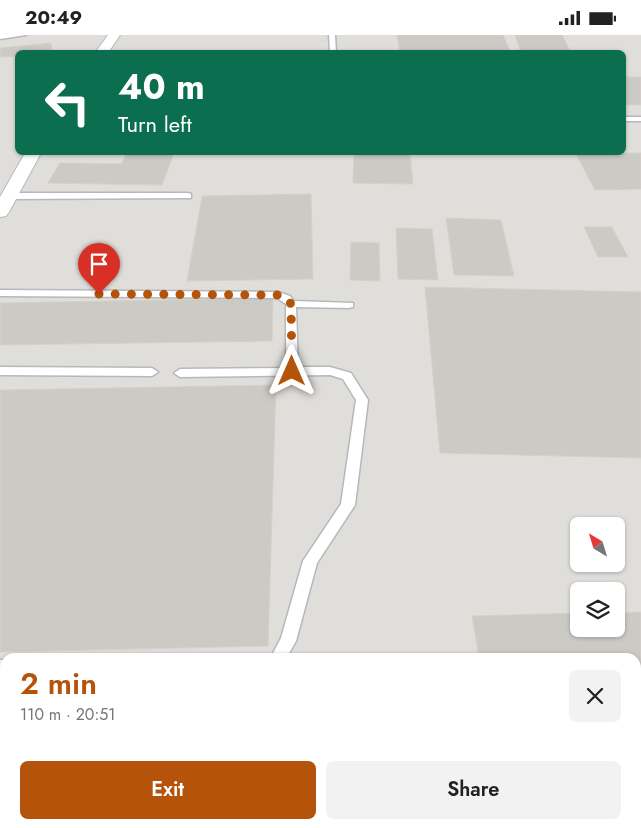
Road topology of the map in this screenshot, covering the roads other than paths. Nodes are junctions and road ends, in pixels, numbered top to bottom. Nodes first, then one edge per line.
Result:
1 (22, 35) edge
2 (114, 35) edge
3 (332, 35) edge
4 (0, 37) edge
5 (103, 50) edge
6 (333, 50) edge
7 (626, 119) edge
8 (641, 119) edge
9 (32, 155) edge
10 (9, 196) junction
11 (188, 196) dead end
12 (0, 212) edge
13 (0, 293) edge
14 (291, 304) junction
15 (349, 305) dead end
16 (0, 371) edge
17 (292, 371) junction
18 (152, 372) dead end
19 (180, 373) dead end
20 (280, 653) edge

1 - 4 lane
2 - 5 street
3 - 6 lane
7 - 8 lane
9 - 10 street
10 - 11 lane
10 - 12 street
13 - 14 lane
14 - 15 lane
14 - 17 lane
16 - 18 lane
17 - 19 lane
17 - 20 lane

